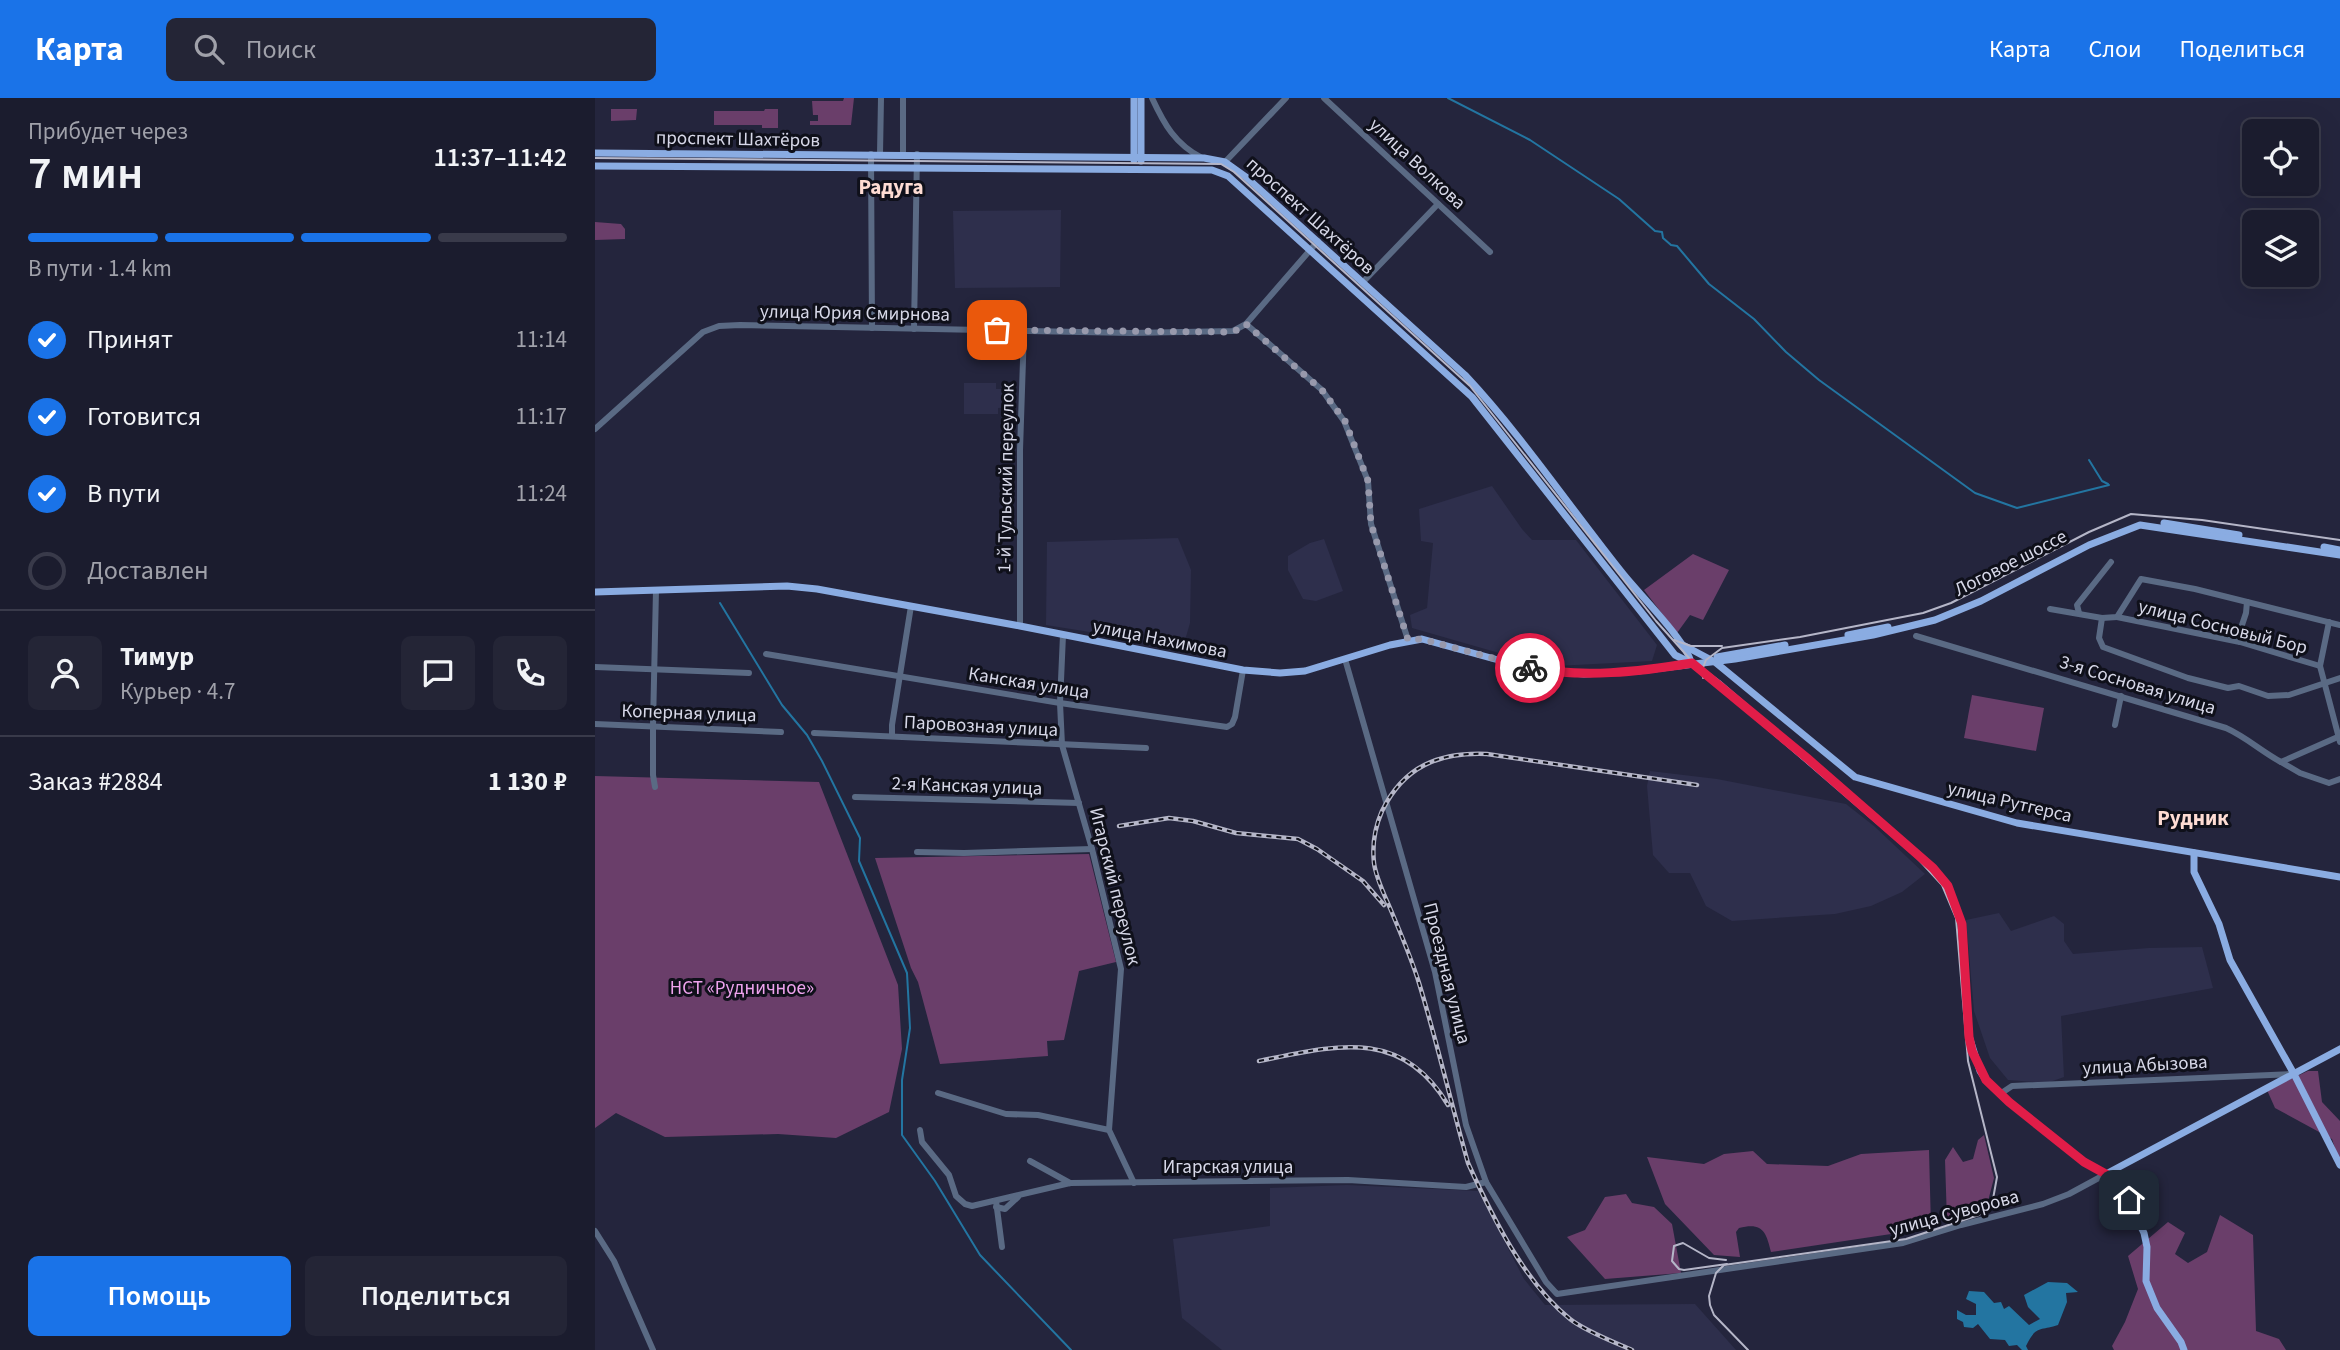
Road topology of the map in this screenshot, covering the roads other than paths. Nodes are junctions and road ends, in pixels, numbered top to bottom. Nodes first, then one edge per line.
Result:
1 (880, 98) edge
2 (903, 98) edge
3 (1133, 98) edge
4 (1141, 98) edge
5 (1152, 98) edge
6 (1286, 98) edge
7 (1324, 98) edge
8 (595, 153) edge
9 (871, 154) junction
10 (880, 154) junction
11 (917, 154) junction
12 (903, 155) junction
13 (1203, 158) junction
14 (1137, 159) junction
15 (1225, 162) junction
16 (595, 166) edge
17 (871, 167) junction
18 (917, 167) junction
19 (1137, 169) junction
20 (1438, 204) junction
21 (1318, 241) junction
22 (1311, 250) junction
23 (1490, 252) dead end
24 (1363, 282) junction
25 (1246, 324) junction
26 (872, 328) junction
27 (914, 329) junction
28 (1024, 330) junction
29 (595, 429) edge
30 (2340, 552) edge
31 (2111, 562) dead end
32 (656, 590) junction
33 (595, 592) edge
34 (2247, 602) junction
35 (911, 606) junction
36 (2050, 609) dead end
37 (2079, 613) junction
38 (2117, 617) junction
39 (2102, 618) junction
40 (2329, 622) junction
41 (2340, 625) edge
42 (1020, 626) junction
43 (1063, 635) junction
44 (1916, 636) dead end
45 (1408, 640) junction
46 (2240, 642) junction
47 (1683, 645) junction
48 (766, 654) dead end
49 (1345, 659) junction
50 (1713, 660) junction
51 (1692, 663) junction
52 (2320, 666) junction
53 (595, 667) edge
54 (655, 668) junction
55 (1243, 670) junction
56 (749, 673) dead end
57 (900, 677) junction
58 (2340, 678) edge
59 (2324, 684) junction
60 (2121, 696) junction
61 (1060, 703) junction
62 (595, 724) edge
63 (653, 725) junction
64 (2115, 725) dead end
65 (781, 732) dead end
66 (814, 733) dead end
67 (892, 736) junction
68 (2339, 738) edge
69 (1062, 745) junction
70 (1146, 748) dead end
71 (2281, 762) junction
72 (1848, 773) junction
73 (2340, 779) edge
74 (655, 787) dead end
75 (1842, 788) junction
76 (855, 797) dead end
77 (1079, 803) junction
78 (1092, 849) junction
79 (917, 852) dead end
80 (2194, 853) junction
81 (2340, 877) edge
82 (2340, 1049) edge
83 (2294, 1074) junction
84 (938, 1093) dead end
85 (2000, 1094) junction
86 (920, 1130) dead end
87 (1109, 1130) junction
88 (1030, 1161) dead end
89 (2124, 1164) junction
90 (2340, 1165) edge
91 (2106, 1174) junction
92 (1486, 1182) junction
93 (1070, 1183) junction
94 (1134, 1183) junction
95 (2120, 1185) junction
96 (996, 1204) junction
97 (595, 1231) edge
98 (1002, 1247) dead end
99 (1546, 1282) joint
100 (653, 1350) edge
101 (2184, 1350) edge

1 - 10 street
2 - 12 street
3 - 14 main road
4 - 14 main road
5 - 13 street
6 - 15 street
7 - 20 street, улица Волкова
8 - 9 main road, проспект Шахтёров
9 - 10 main road, проспект Шахтёров
9 - 17 street
10 - 12 main road, проспект Шахтёров
11 - 12 main road, проспект Шахтёров
11 - 14 main road, проспект Шахтёров
11 - 18 street
13 - 14 main road, проспект Шахтёров
13 - 15 main road, проспект Шахтёров
14 - 19 main road
15 - 21 main road, проспект Шахтёров
16 - 17 main road, проспект Шахтёров
17 - 18 main road, проспект Шахтёров
17 - 26 street
18 - 19 main road, проспект Шахтёров
18 - 27 street
19 - 22 main road, проспект Шахтёров
20 - 23 street, улица Волкова
20 - 24 street
21 - 22 street
21 - 24 main road, проспект Шахтёров
22 - 25 street
22 - 51 main road, проспект Шахтёров
24 - 47 main road, проспект Шахтёров
25 - 28 street, улица Юрия Смирнова
25 - 45 street
26 - 27 street, улица Юрия Смирнова
26 - 29 street, улица Юрия Смирнова
27 - 28 street, улица Юрия Смирнова
28 - 42 street, 1-й Тульский переулок
30 - 50 main road, Логовое шоссе
31 - 37 street
32 - 33 main road, улица Нахимова
32 - 35 main road, улица Нахимова
32 - 54 street
34 - 38 street
34 - 40 street
34 - 46 street
35 - 42 main road, улица Нахимова
35 - 57 street
36 - 37 street, улица Сосновый Бор
37 - 39 street, улица Сосновый Бор
38 - 39 street, улица Сосновый Бор
38 - 46 street, улица Сосновый Бор
39 - 59 street
40 - 41 street
40 - 52 street
42 - 43 main road, улица Нахимова
43 - 55 main road, улица Нахимова
43 - 61 street, Игарский переулок
44 - 60 street, 3-я Сосновая улица
45 - 49 main road, улица Нахимова
45 - 51 main road, улица Нахимова
46 - 52 street, улица Сосновый Бор
47 - 50 main road, проспект Шахтёров
47 - 51 main road
48 - 57 street, Канская улица
49 - 55 main road, улица Нахимова
49 - 92 street, Проездная улица
50 - 51 main road, улица Нахимова
50 - 72 main road, улица Рутгерса
51 - 75 main road
52 - 59 street
53 - 54 street
54 - 56 street
54 - 63 street
55 - 61 street, Канская улица
57 - 61 street, Канская улица
57 - 67 street
58 - 59 street
59 - 68 street
60 - 64 street
60 - 71 street, 3-я Сосновая улица
61 - 69 street, Игарский переулок
62 - 63 street, Коперная улица
63 - 65 street, Коперная улица
63 - 74 street
66 - 67 street, Паровозная улица
67 - 69 street, Паровозная улица
68 - 71 street
69 - 70 street, Паровозная улица
69 - 77 street, Игарский переулок
71 - 73 street, 3-я Сосновая улица
72 - 75 main road
72 - 80 main road, улица Рутгерса
75 - 85 main road
76 - 77 street, 2-я Канская улица
77 - 78 street, Игарский переулок
78 - 79 street
78 - 87 street, Игарский переулок
80 - 81 main road, улица Рутгерса
80 - 83 main road
82 - 83 main road, улица Суворова
83 - 85 street, улица Абызова
83 - 89 main road, улица Суворова
83 - 90 main road
84 - 87 street
85 - 91 main road
86 - 96 street, Игарская улица
87 - 94 street, Игарский переулок
88 - 93 street
89 - 91 main road, улица Суворова
89 - 95 main road
91 - 95 main road
91 - 99 street, улица Суворова
92 - 94 street, Игарская улица
92 - 99 street, Проездная улица
93 - 94 street, Игарская улица
93 - 96 street, Игарская улица
95 - 101 main road
96 - 98 street
97 - 100 street

